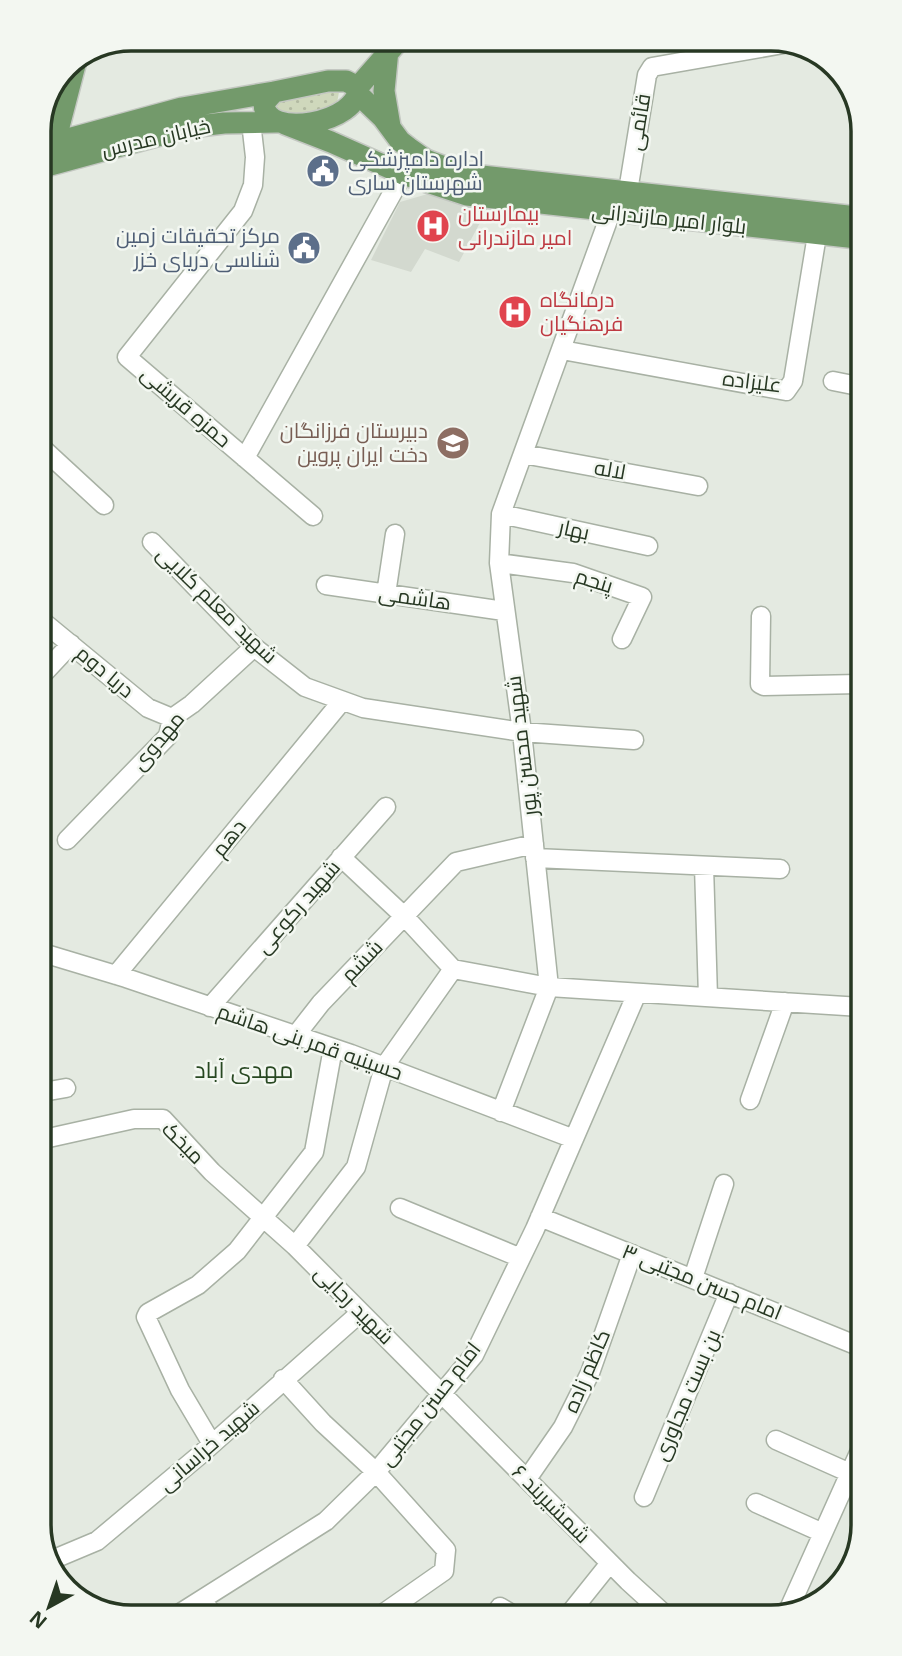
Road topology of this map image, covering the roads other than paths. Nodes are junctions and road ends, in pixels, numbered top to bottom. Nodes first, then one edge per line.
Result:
1 (389, 51) edge
2 (393, 51) edge
3 (743, 51) edge
4 (69, 80) edge
5 (358, 91) junction
6 (274, 92) junction
7 (251, 122) junction
8 (280, 123) junction
9 (51, 127) edge
10 (51, 132) edge
11 (395, 134) junction
12 (380, 163) junction
13 (51, 165) edge
14 (403, 174) junction
15 (628, 191) junction
16 (611, 212) junction
17 (851, 216) edge
18 (817, 235) junction
19 (851, 238) edge
20 (562, 350) junction
21 (833, 382) dead end
22 (851, 385) edge
23 (523, 454) junction
24 (51, 456) edge
25 (246, 458) junction
26 (698, 486) dead end
27 (104, 505) dead end
28 (501, 514) junction
29 (313, 516) dead end
30 (395, 534) dead end
31 (152, 541) dead end
32 (648, 546) dead end
33 (499, 563) junction
34 (326, 585) dead end
35 (386, 594) junction
36 (505, 611) junction
37 (761, 616) dead end
38 (51, 628) edge
39 (622, 639) dead end
40 (71, 643) junction
41 (254, 647) junction
42 (51, 665) edge
43 (851, 684) edge
44 (342, 701) junction
45 (172, 718) junction
46 (522, 732) junction
47 (634, 740) dead end
48 (386, 807) dead end
49 (67, 840) dead end
50 (535, 851) junction
51 (341, 858) junction
52 (704, 866) junction
53 (780, 869) dead end
54 (405, 917) junction
55 (51, 955) edge
56 (453, 969) junction
57 (116, 975) junction
58 (549, 987) junction
59 (637, 993) junction
60 (708, 997) junction
61 (785, 1002) junction
62 (851, 1006) edge
63 (210, 1007) junction
64 (296, 1035) junction
65 (333, 1048) junction
66 (384, 1067) junction
67 (66, 1088) dead end
68 (51, 1091) edge
69 (750, 1100) dead end
70 (500, 1112) junction
71 (51, 1137) edge
72 (574, 1139) junction
73 (724, 1185) dead end
74 (400, 1208) dead end
75 (265, 1217) junction
76 (540, 1217) junction
77 (295, 1246) junction
78 (632, 1254) junction
79 (521, 1258) junction
80 (693, 1278) junction
81 (729, 1293) junction
82 (360, 1313) junction
83 (851, 1343) edge
84 (284, 1379) junction
85 (443, 1394) junction
86 (776, 1440) dead end
87 (212, 1444) junction
88 (376, 1472) junction
89 (850, 1473) joint
90 (527, 1479) junction
91 (644, 1497) dead end
92 (755, 1503) dead end
93 (822, 1533) junction
94 (58, 1558) edge
95 (610, 1563) junction
96 (203, 1599) junction
97 (792, 1602) edge
98 (193, 1605) edge
99 (207, 1605) edge
100 (395, 1605) edge
101 (576, 1605) edge
102 (655, 1605) edge

1 - 5 main road, خیابان مدرس
2 - 11 main road
3 - 15 street, قائمی
4 - 9 main road
5 - 6 main road, خیابان مدرس
5 - 8 main road, خیابان مدرس
5 - 11 main road, بلوار امیر مازندرانی
6 - 8 main road
6 - 10 main road, خیابان مدرس
7 - 8 main road, خیابان مدرس
7 - 13 main road, خیابان مدرس
7 - 25 street, حمزه قریشی
8 - 12 main road, بلوار امیر مازندرانی
11 - 12 main road
11 - 15 main road, بلوار امیر مازندرانی
12 - 14 main road, بلوار امیر مازندرانی
14 - 16 main road, بلوار امیر مازندرانی
14 - 25 street
15 - 17 main road, بلوار امیر مازندرانی
16 - 18 main road, بلوار امیر مازندرانی
16 - 20 street, شهید محسن پور
18 - 19 main road, بلوار امیر مازندرانی
18 - 20 street, علیزاده
20 - 23 street, شهید محسن پور
21 - 22 street
23 - 26 street, لاله
23 - 28 street, شهید محسن پور
24 - 27 street
25 - 29 street, حمزه قریشی
28 - 32 street, بهار
28 - 33 street, شهید محسن پور
30 - 35 street
31 - 41 street, شهید معلم کلایی
33 - 36 street, شهید محسن پور
33 - 39 street, پنجم
34 - 35 street, هاشمی
35 - 36 street, هاشمی
36 - 46 street, شهید محسن پور
37 - 43 street
38 - 40 street, دریا دوم
40 - 42 street
40 - 45 street, دریا دوم
41 - 44 street, شهید معلم کلایی
41 - 45 street, مهدوی
44 - 46 street, شهید معلم کلایی
44 - 57 street, دهم
45 - 49 street, مهدوی
46 - 47 street, شهید معلم کلایی
46 - 50 street, شهید محسن پور
48 - 51 street, شهید رکوعی
50 - 52 street, ششم
50 - 54 street, ششم
50 - 58 street, شهید محسن پور
51 - 54 street
51 - 63 street, شهید رکوعی
52 - 53 street, ششم
52 - 60 street
54 - 56 street
54 - 64 street, ششم
55 - 57 street, حسینیه قمر بنی هاشم
56 - 58 street
56 - 66 street
57 - 63 street, حسینیه قمر بنی هاشم
58 - 59 street
58 - 70 street
59 - 60 street
59 - 72 street, امام حسن مجتبی
60 - 61 street
61 - 62 street
61 - 69 street
63 - 64 street, حسینیه قمر بنی هاشم
64 - 65 street, حسینیه قمر بنی هاشم
65 - 66 street, حسینیه قمر بنی هاشم
65 - 75 street
66 - 70 street, حسینیه قمر بنی هاشم
66 - 77 street
67 - 68 street
70 - 72 street, حسینیه قمر بنی هاشم
71 - 75 street, میخک
72 - 76 street, امام حسن مجتبی
73 - 80 street
74 - 79 street
75 - 77 street, شهید رجایی
75 - 87 street
76 - 78 street, امام حسن مجتبی ۳
76 - 79 street, امام حسن مجتبی
77 - 82 street, شهید رجایی
78 - 80 street, امام حسن مجتبی ۳
78 - 90 street, کاظم زاده
79 - 85 street, امام حسن مجتبی
80 - 81 street, امام حسن مجتبی ۳
81 - 83 street, امام حسن مجتبی ۳
81 - 91 street, بن بست مجاوری
82 - 84 street, شهید خراسانی
82 - 85 street, شهید رجایی
84 - 87 street, شهید خراسانی
84 - 88 street
85 - 88 street, امام حسن مجتبی
85 - 90 street, شمشیربند ۶
86 - 89 street
87 - 94 street, شهید خراسانی
88 - 96 street, امام حسن مجتبی
88 - 100 street
89 - 93 street
90 - 95 street, شمشیربند ۶
92 - 93 street
93 - 97 street
95 - 101 street
95 - 102 street, شمشیربند ۶
96 - 98 street, امام حسن مجتبی
96 - 99 street

